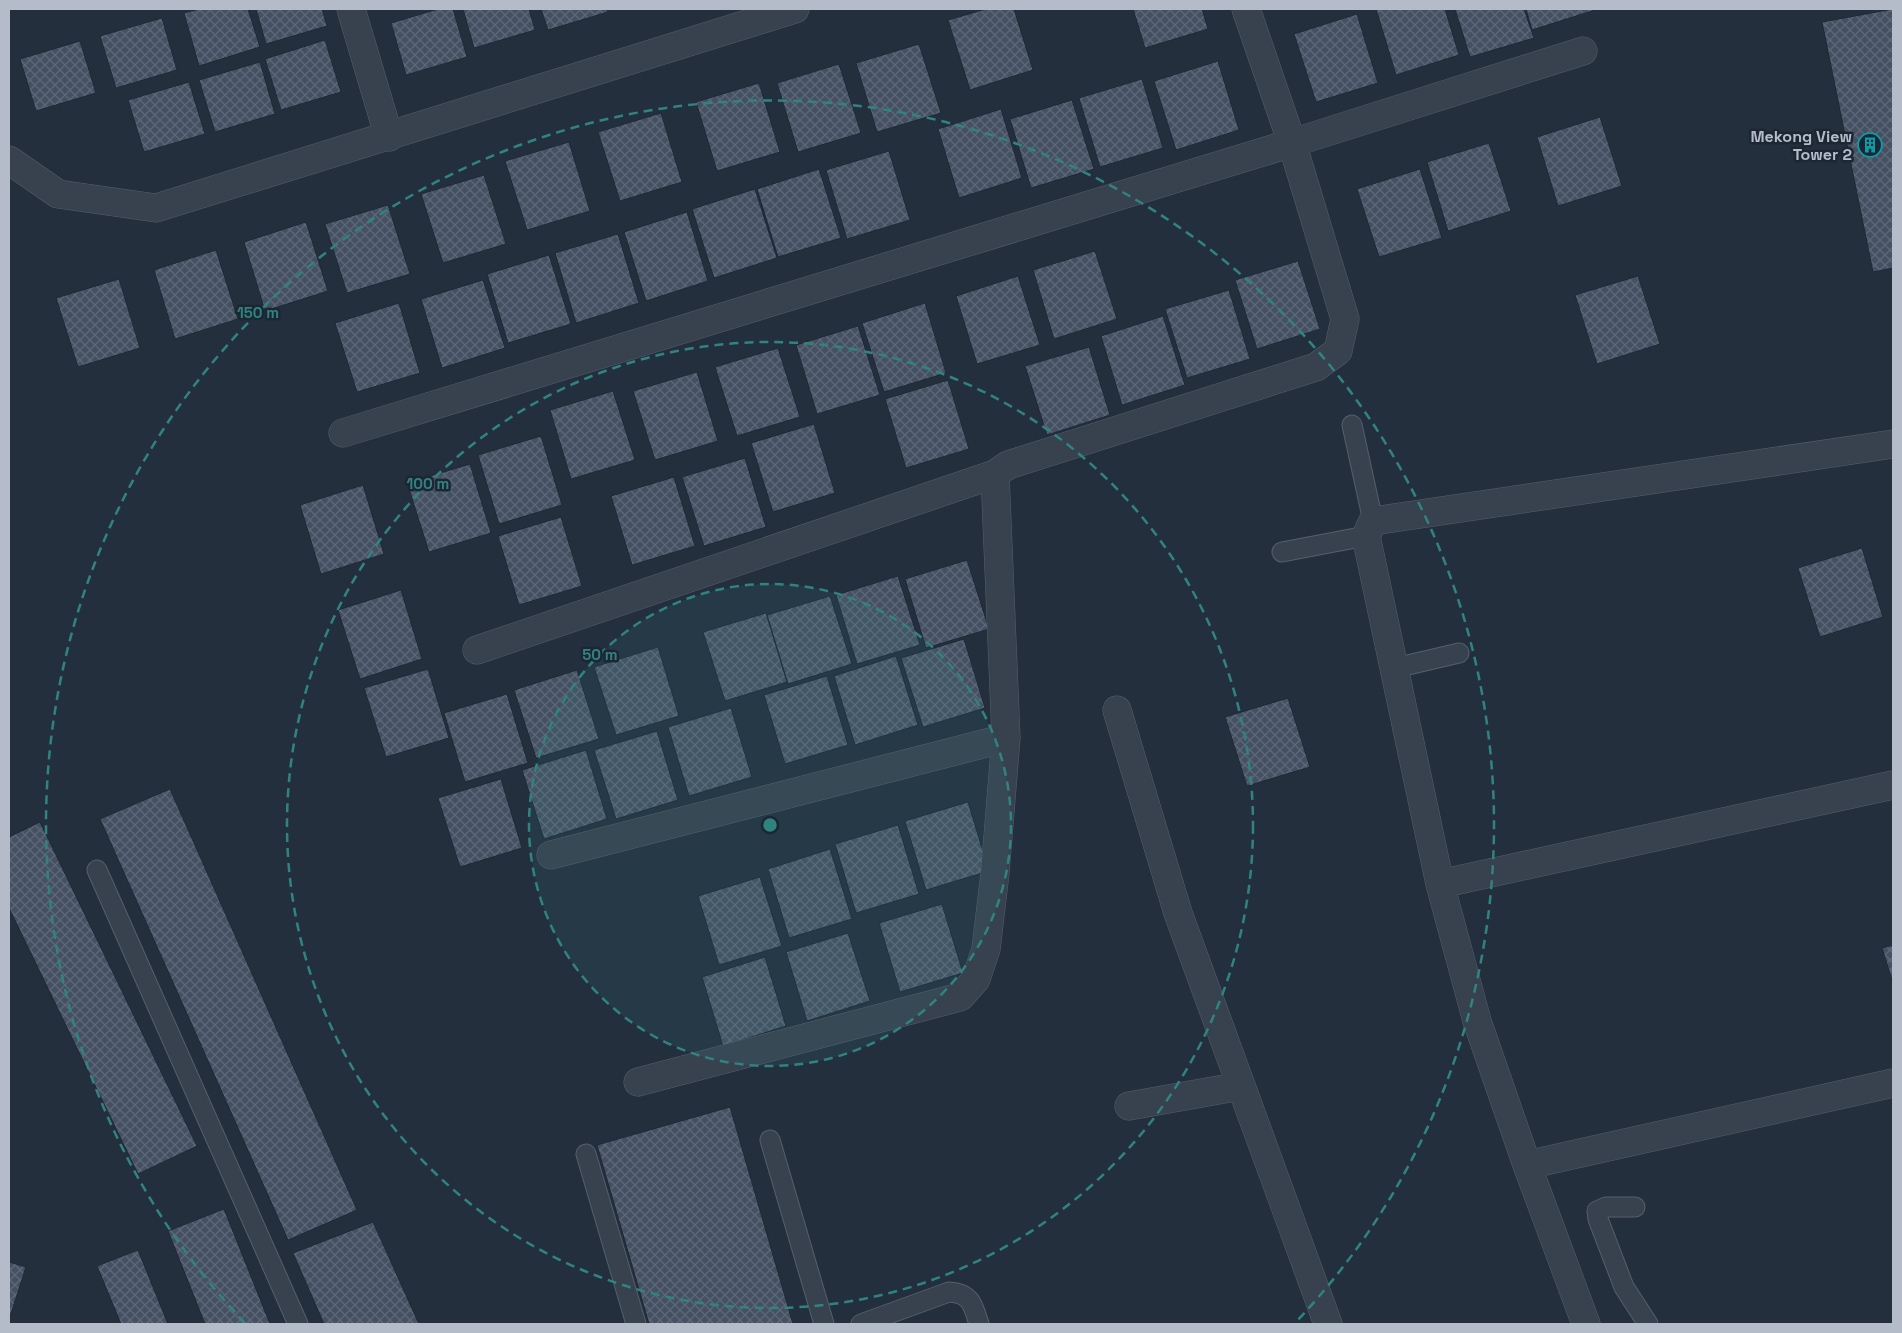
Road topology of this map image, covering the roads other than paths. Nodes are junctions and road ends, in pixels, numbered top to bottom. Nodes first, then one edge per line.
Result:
1 (351, 9) edge
2 (795, 9) edge
3 (1246, 9) edge
4 (1583, 51) dead end
5 (388, 137) junction
6 (1292, 143) junction
7 (9, 160) edge
8 (1352, 425) dead end
9 (343, 433) dead end
10 (1893, 444) edge
11 (995, 474) junction
12 (1369, 528) junction
13 (1282, 552) dead end
14 (476, 650) dead end
15 (1459, 653) dead end
16 (1394, 668) junction
17 (1117, 710) dead end
18 (1006, 738) junction
19 (1893, 785) edge
20 (551, 855) dead end
21 (97, 870) dead end
22 (1440, 884) junction
23 (638, 1082) dead end
24 (1893, 1083) edge
25 (1241, 1086) junction
26 (1129, 1106) dead end
27 (770, 1140) dead end
28 (586, 1154) dead end
29 (1527, 1166) junction
30 (1635, 1207) dead end
31 (298, 1324) edge
32 (636, 1324) edge
33 (824, 1324) edge
34 (861, 1324) edge
35 (979, 1324) edge
36 (1328, 1324) edge
37 (1586, 1324) edge
38 (1648, 1324) edge

1 - 5 street
2 - 5 street
3 - 6 street
4 - 6 street
5 - 7 street
6 - 9 street
6 - 11 street
8 - 12 lane
10 - 12 street
11 - 14 street
11 - 18 street
12 - 13 lane
12 - 16 street
15 - 16 lane
16 - 22 street
17 - 25 street
18 - 20 street
18 - 23 street
19 - 22 street
21 - 31 lane
22 - 29 street
24 - 29 street
25 - 26 street
25 - 36 street
27 - 33 lane
28 - 32 lane
29 - 37 street
30 - 38 lane
34 - 35 lane

